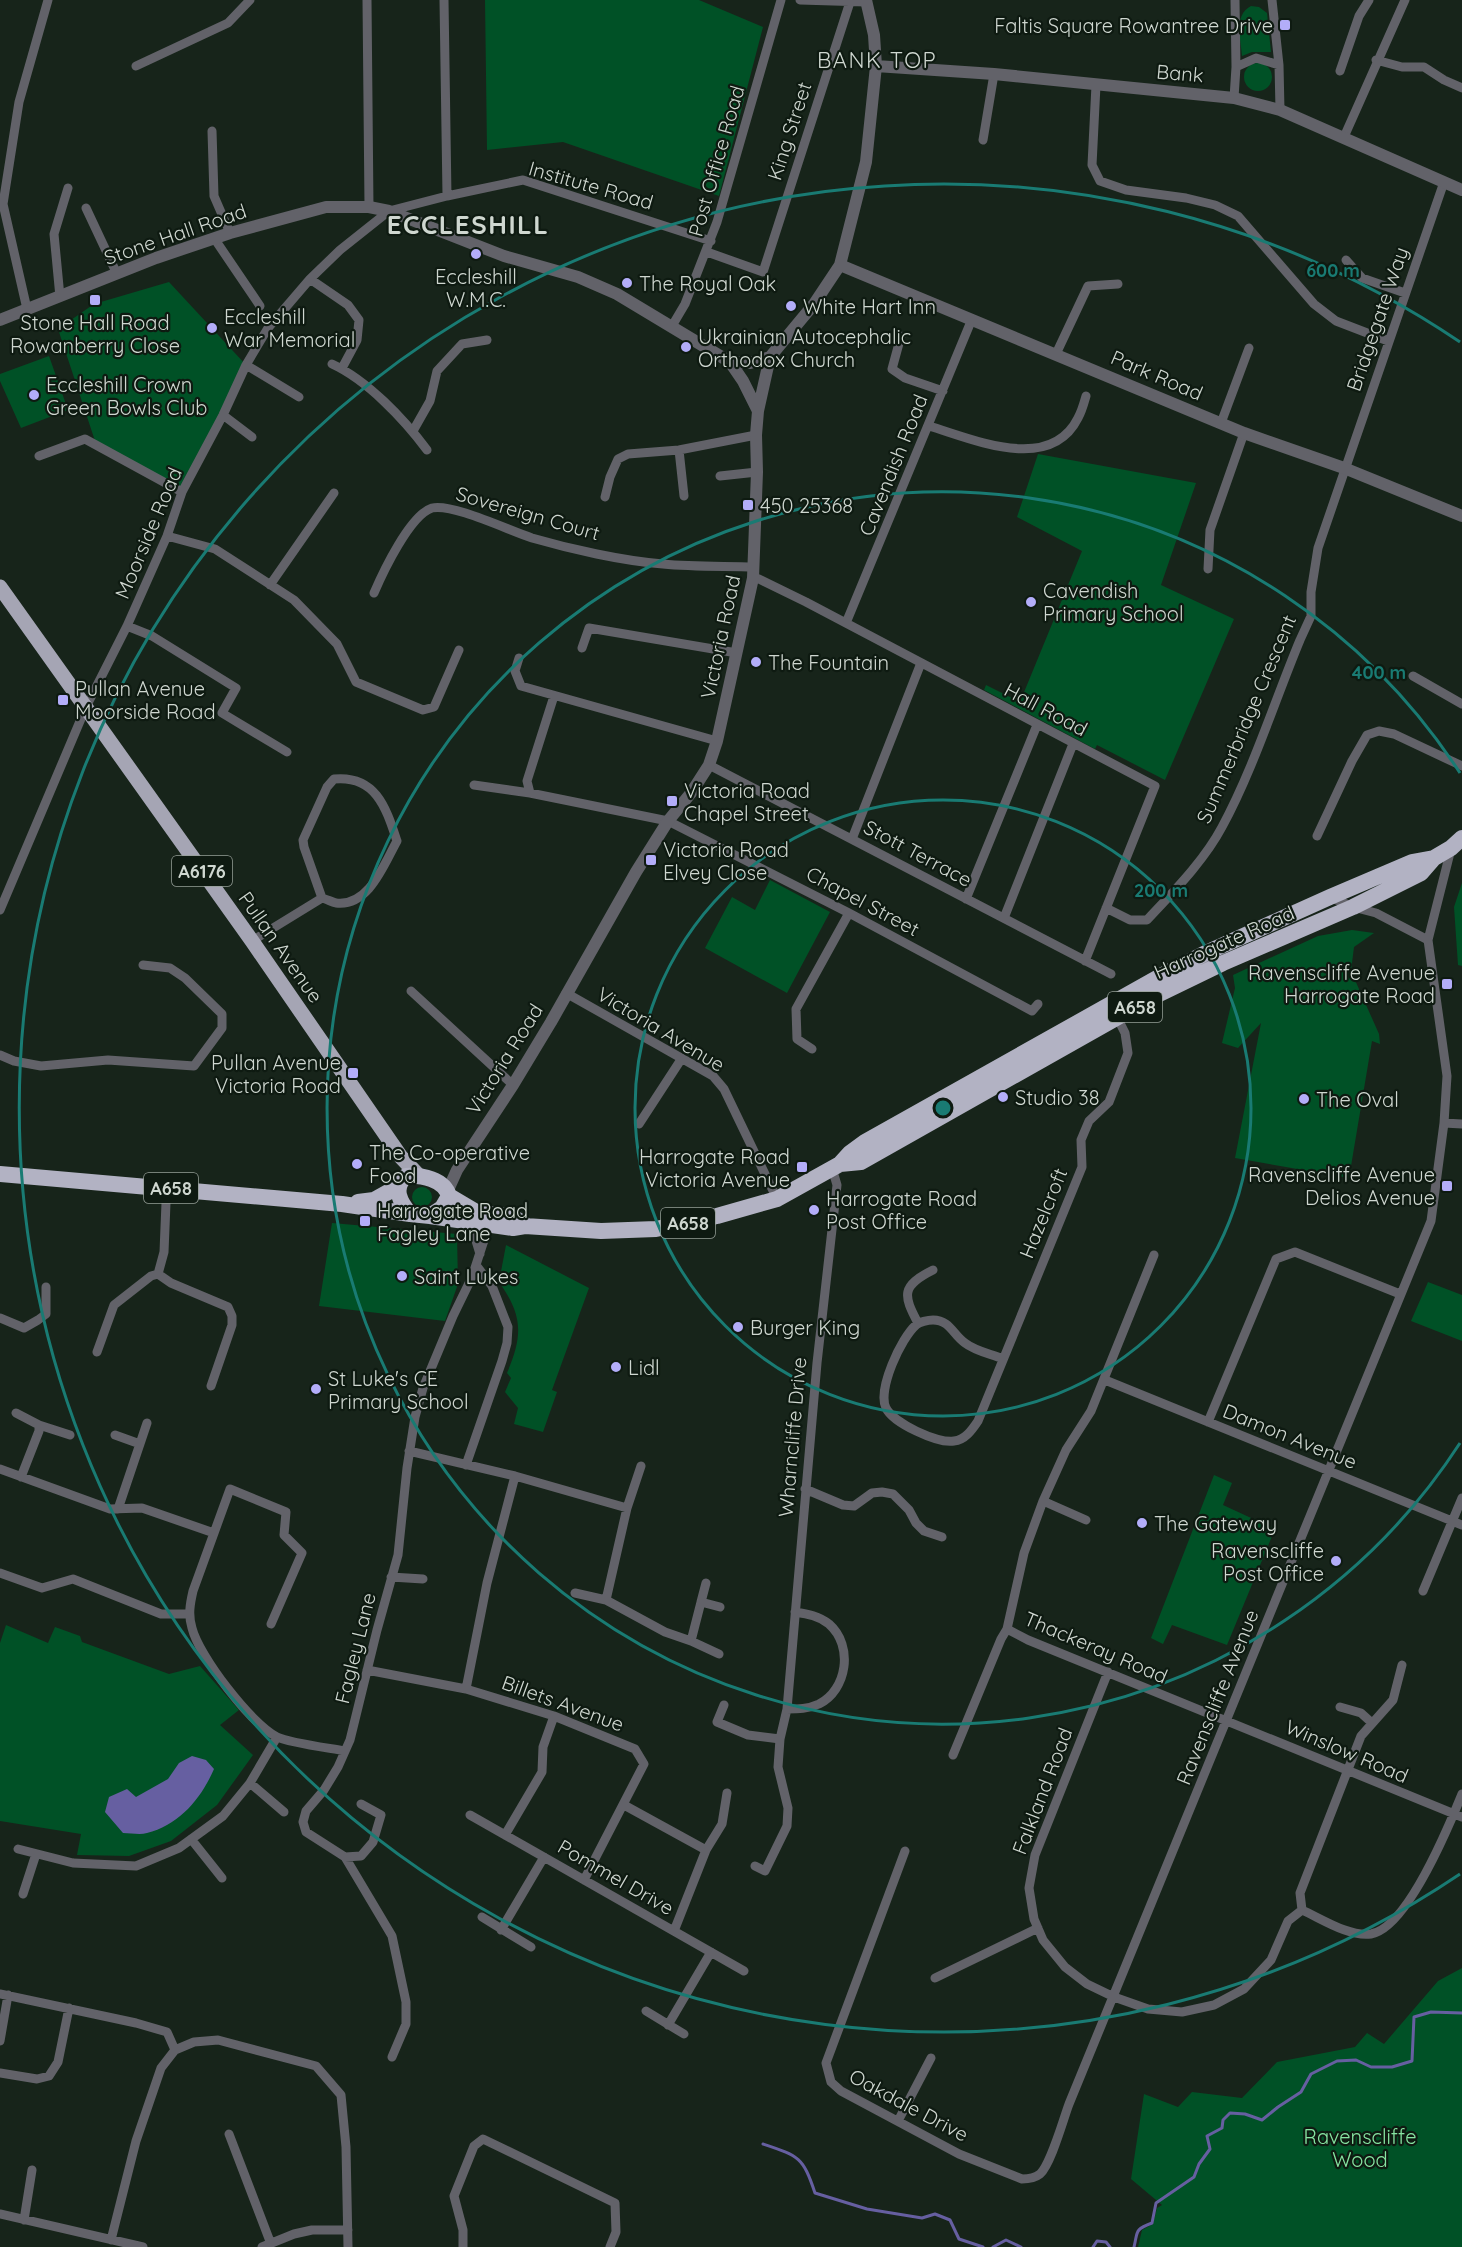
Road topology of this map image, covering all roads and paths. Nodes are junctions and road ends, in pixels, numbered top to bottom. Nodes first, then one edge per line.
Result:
1 (48, 0) edge
2 (250, 0) edge
3 (367, 0) edge
4 (444, 0) edge
5 (781, 0) edge
6 (800, 0) edge
7 (1235, 0) edge
8 (1272, 0) edge
9 (1370, 0) edge
10 (1405, 0) edge
11 (866, 1) edge
12 (850, 2) junction
13 (1376, 60) junction
14 (1279, 65) junction
15 (136, 66) dead end
16 (876, 66) junction
17 (1236, 67) junction
18 (1340, 71) dead end
19 (994, 74) junction
20 (1096, 85) junction
21 (1462, 87) edge
22 (1234, 98) junction
23 (1280, 110) junction
24 (212, 131) dead end
25 (1344, 136) junction
26 (983, 140) dead end
27 (1443, 182) junction
28 (68, 188) dead end
29 (1462, 190) edge
30 (447, 196) junction
31 (369, 207) junction
32 (86, 208) dead end
33 (389, 211) junction
34 (230, 233) junction
35 (214, 238) junction
36 (711, 241) junction
37 (707, 252) junction
38 (1347, 260) dead end
39 (840, 265) junction
40 (117, 274) junction
41 (310, 279) junction
42 (1118, 284) dead end
43 (1405, 292) junction
44 (60, 297) junction
45 (260, 306) dead end
46 (27, 309) junction
47 (0, 320) edge
48 (972, 320) junction
49 (672, 326) junction
50 (901, 336) dead end
51 (487, 340) dead end
52 (1388, 341) junction
53 (1249, 348) dead end
54 (1056, 354) junction
55 (770, 357) junction
56 (730, 362) junction
57 (332, 364) dead end
58 (246, 365) junction
59 (342, 368) junction
60 (943, 391) junction
61 (1086, 396) dead end
62 (299, 397) dead end
63 (758, 411) junction
64 (223, 415) junction
65 (1221, 423) junction
66 (929, 426) junction
67 (413, 431) junction
68 (1244, 433) junction
69 (756, 435) junction
70 (252, 437) dead end
71 (427, 450) dead end
72 (679, 450) junction
73 (39, 456) dead end
74 (1344, 468) junction
75 (757, 472) junction
76 (720, 476) dead end
77 (182, 492) junction
78 (334, 493) dead end
79 (684, 496) dead end
80 (605, 497) dead end
81 (1462, 516) edge
82 (167, 536) junction
83 (1208, 569) dead end
84 (753, 573) junction
85 (270, 585) junction
86 (0, 586) edge
87 (374, 593) dead end
88 (846, 623) junction
89 (127, 626) junction
90 (582, 648) dead end
91 (459, 650) dead end
92 (738, 653) junction
93 (519, 658) dead end
94 (921, 663) junction
95 (1413, 676) dead end
96 (554, 696) junction
97 (1462, 704) edge
98 (86, 707) junction
99 (1036, 725) junction
100 (717, 741) junction
101 (1073, 744) junction
102 (287, 752) dead end
103 (709, 765) junction
104 (1462, 766) edge
105 (474, 785) dead end
106 (530, 793) junction
107 (668, 821) junction
108 (1317, 836) dead end
109 (852, 839) junction
110 (1457, 843) edge
111 (1434, 858) junction
112 (1330, 897) junction
113 (322, 898) junction
114 (966, 899) junction
115 (1353, 907) junction
116 (1106, 908) junction
117 (0, 910) edge
118 (849, 913) junction
119 (1004, 918) junction
120 (1428, 940) junction
121 (252, 941) junction
122 (1086, 961) junction
123 (143, 965) dead end
124 (1110, 974) dead end
125 (411, 991) dead end
126 (566, 993) junction
127 (1038, 1004) dead end
128 (1117, 1017) junction
129 (812, 1049) dead end
130 (0, 1055) edge
131 (682, 1058) junction
132 (513, 1085) junction
133 (1444, 1123) junction
134 (639, 1124) dead end
135 (1462, 1124) edge
136 (836, 1166) junction
137 (457, 1170) junction
138 (0, 1174) edge
139 (414, 1179) junction
140 (169, 1188) junction
141 (448, 1193) junction
142 (777, 1199) junction
143 (342, 1204) junction
144 (411, 1214) junction
145 (430, 1216) junction
146 (487, 1219) junction
147 (470, 1221) junction
148 (480, 1254) junction
149 (1154, 1255) dead end
150 (476, 1266) junction
151 (933, 1270) dead end
152 (158, 1274) junction
153 (46, 1287) dead end
154 (1400, 1294) junction
155 (0, 1318) edge
156 (918, 1323) junction
157 (98, 1352) dead end
158 (1003, 1359) junction
159 (1105, 1380) junction
160 (211, 1386) dead end
161 (16, 1413) dead end
162 (1208, 1422) junction
163 (147, 1424) dead end
164 (39, 1425) junction
165 (116, 1435) dead end
166 (70, 1436) dead end
167 (140, 1444) junction
168 (409, 1450) junction
169 (466, 1465) junction
170 (641, 1466) dead end
171 (0, 1469) edge
172 (1330, 1471) junction
173 (514, 1476) junction
174 (21, 1477) junction
175 (806, 1489) junction
176 (1462, 1498) edge
177 (1043, 1501) junction
178 (627, 1508) junction
179 (118, 1509) junction
180 (1086, 1520) dead end
181 (1452, 1521) junction
182 (1462, 1525) edge
183 (214, 1533) junction
184 (942, 1537) dead end
185 (0, 1573) edge
186 (391, 1577) junction
187 (423, 1579) dead end
188 (706, 1583) dead end
189 (1423, 1591) dead end
190 (575, 1593) dead end
191 (606, 1600) junction
192 (701, 1602) junction
193 (720, 1607) dead end
194 (795, 1612) junction
195 (189, 1614) junction
196 (271, 1624) dead end
197 (1007, 1629) junction
198 (692, 1641) junction
199 (719, 1654) dead end
200 (1402, 1665) dead end
201 (367, 1670) junction
202 (1108, 1672) junction
203 (466, 1689) junction
204 (724, 1706) dead end
205 (1340, 1707) dead end
206 (787, 1709) junction
207 (554, 1716) junction
208 (1227, 1721) junction
209 (1372, 1723) junction
210 (277, 1737) junction
211 (780, 1739) junction
212 (345, 1751) junction
213 (953, 1755) dead end
214 (1348, 1771) junction
215 (250, 1783) junction
216 (728, 1793) dead end
217 (1462, 1794) edge
218 (361, 1804) dead end
219 (624, 1805) junction
220 (284, 1812) dead end
221 (470, 1815) dead end
222 (1458, 1816) edge
223 (505, 1835) junction
224 (191, 1839) junction
225 (18, 1849) dead end
226 (706, 1850) junction
227 (905, 1851) dead end
228 (36, 1854) junction
229 (345, 1857) junction
230 (544, 1857) junction
231 (755, 1866) dead end
232 (222, 1878) dead end
233 (584, 1880) junction
234 (23, 1894) dead end
235 (1302, 1910) junction
236 (482, 1917) dead end
237 (1038, 1929) junction
238 (501, 1930) junction
239 (675, 1931) junction
240 (531, 1947) dead end
241 (711, 1952) junction
242 (744, 1971) dead end
243 (935, 1978) dead end
244 (4, 1994) edge
245 (1114, 1997) junction
246 (69, 2008) junction
247 (646, 2011) dead end
248 (668, 2025) junction
249 (684, 2034) dead end
250 (0, 2041) edge
251 (175, 2050) junction
252 (392, 2057) dead end
253 (931, 2058) dead end
254 (0, 2073) edge
255 (898, 2121) junction
256 (229, 2134) dead end
257 (32, 2170) dead end
258 (1033, 2178) joint
259 (0, 2214) edge
260 (24, 2220) junction
261 (348, 2230) junction
262 (111, 2240) junction
263 (267, 2246) edge
264 (143, 2247) edge
265 (348, 2247) edge
266 (463, 2247) edge
267 (610, 2247) edge

1 - 46 street
2 - 15 street
3 - 31 street
4 - 30 street
5 - 36 street, Post Office Road
6 - 12 street
7 - 17 street
8 - 14 street
9 - 18 street
10 - 13 street
11 - 12 street
11 - 16 street, Victoria Road
12 - 37 street, King Street
13 - 21 street
13 - 25 street
14 - 17 street
14 - 23 street
16 - 19 street, Bank
16 - 39 street, Victoria Road
17 - 22 street
19 - 20 street, Bank
19 - 26 street
20 - 22 street, Bank
20 - 52 street
22 - 23 street, Bank
23 - 25 street, Bank
24 - 34 street
25 - 27 street, Bank
27 - 29 street, Bank
27 - 43 street, Bridgegate Way
28 - 44 street
30 - 33 street, Institute Road
30 - 36 street, Institute Road
31 - 33 street, Stone Hall Road
31 - 34 street, Stone Hall Road
32 - 40 street
33 - 41 street, Moorside Road
33 - 49 street, Stone Hall Road
34 - 35 street, Stone Hall Road
35 - 40 street, Stone Hall Road
35 - 45 street
36 - 37 street, Post Office Road
37 - 49 street, Post Office Road
38 - 43 street
39 - 48 street, Park Road
39 - 55 street, Victoria Road
40 - 44 street, Stone Hall Road
41 - 58 street, Moorside Road
41 - 59 street
42 - 54 street
43 - 52 street, Bridgegate Way
44 - 46 street, Stone Hall Road
46 - 47 street, Stone Hall Road
48 - 54 street, Park Road
48 - 60 street, Cavendish Road
49 - 56 street, Stone Hall Road
50 - 60 street
51 - 67 street
52 - 74 street, Bridgegate Way
53 - 65 street
54 - 65 street, Park Road
55 - 56 street
55 - 63 street, Victoria Road
56 - 63 street
57 - 59 street
58 - 62 street
58 - 64 street, Moorside Road
59 - 67 street
60 - 66 street, Cavendish Road
61 - 66 street
63 - 69 street, Victoria Road
64 - 70 street
64 - 77 street, Moorside Road
65 - 68 street, Park Road
66 - 88 street, Cavendish Road
67 - 71 street
68 - 74 street, Park Road
68 - 83 street
69 - 72 street
69 - 75 street, Victoria Road
72 - 79 street
72 - 80 street
73 - 77 street
74 - 81 street, Park Road
74 - 116 street, Summerbridge Crescent
75 - 76 street
75 - 84 street, Victoria Road
77 - 82 street, Moorside Road
78 - 85 street
82 - 85 street
82 - 89 street, Moorside Road
84 - 87 street, Sovereign Court
84 - 88 street, Hall Road
84 - 92 street, Victoria Road
85 - 91 street
86 - 98 main road, Pullan Avenue / A6176
88 - 94 street, Hall Road
89 - 98 street, Moorside Road
89 - 102 street
90 - 92 street
92 - 100 street, Victoria Road
93 - 96 street
94 - 99 street, Hall Road
94 - 109 street
95 - 97 street
96 - 100 street
96 - 106 street
98 - 117 street, Moorside Road
98 - 121 main road, Pullan Avenue / A6176
99 - 101 street, Hall Road
99 - 114 street
100 - 103 street, Victoria Road
101 - 116 street, Hall Road
101 - 119 street
103 - 107 street, Victoria Road
103 - 109 street, Stott Terrace
104 - 108 street
105 - 106 street, Chapel Street
106 - 107 street, Chapel Street
107 - 118 street, Chapel Street
107 - 126 street, Victoria Road
109 - 114 street, Stott Terrace
110 - 111 highway, Harrogate Road / A658
110 - 120 street, Ravenscliffe Avenue
111 - 112 highway, Harrogate Road / A658
111 - 115 highway, Harrogate Road / A658
112 - 115 street
112 - 136 highway, Harrogate Road / A658
113 - 113 street
113 - 121 street
114 - 119 street, Stott Terrace
115 - 120 street
115 - 128 highway, Harrogate Road / A658
116 - 122 street, Hall Road
118 - 127 street, Chapel Street
118 - 129 street
119 - 122 street, Stott Terrace
120 - 133 street, Ravenscliffe Avenue
121 - 139 main road, Pullan Avenue / A6176
122 - 124 street, Stott Terrace
123 - 130 street
125 - 132 street
126 - 131 street, Victoria Avenue
126 - 132 street, Victoria Road
128 - 136 highway, Harrogate Road / A658
128 - 158 street, Hazelcroft
131 - 134 street
131 - 142 street, Victoria Avenue
132 - 137 street, Victoria Road
133 - 135 street
133 - 154 street, Ravenscliffe Avenue
136 - 142 highway, Harrogate Road / A658
136 - 175 street, Wharncliffe Drive
137 - 139 street
137 - 141 street, Victoria Road
138 - 140 highway, A658
139 - 141 highway, Harrogate Road
139 - 143 highway, A658
139 - 144 highway
140 - 143 highway, A658
140 - 152 street
141 - 145 highway
141 - 146 highway, Harrogate Road / A658
142 - 146 highway, Harrogate Road / A658
143 - 144 highway, A658
144 - 145 highway, Harrogate Road
145 - 147 highway, Harrogate Road / A658
146 - 147 highway, Harrogate Road / A658
146 - 148 street, Fagley Lane
147 - 148 street
148 - 150 street, Fagley Lane
149 - 159 street, Thackeray Road
150 - 168 street, Fagley Lane
150 - 169 street
151 - 156 street
152 - 157 street
152 - 160 street
153 - 155 street
154 - 162 street
154 - 172 street, Ravenscliffe Avenue
156 - 158 street
156 - 158 street, Hazelcroft
159 - 162 street, Damon Avenue
159 - 177 street, Thackeray Road
161 - 164 street
162 - 172 street, Damon Avenue
163 - 167 street
164 - 166 street
164 - 174 street
165 - 167 street
167 - 179 street
168 - 169 street
168 - 186 street, Fagley Lane
169 - 173 street
170 - 178 street
171 - 174 street
172 - 181 street, Damon Avenue
172 - 208 street, Ravenscliffe Avenue
173 - 178 street
173 - 203 street
174 - 179 street
175 - 184 street
175 - 194 street, Wharncliffe Drive
176 - 181 street
177 - 180 street
177 - 197 street, Thackeray Road
178 - 191 street
179 - 183 street
181 - 182 street, Damon Avenue
181 - 189 street
183 - 195 street
183 - 196 street
185 - 195 street
186 - 187 street
186 - 201 street, Fagley Lane
188 - 192 street
190 - 191 street
191 - 198 street
192 - 193 street
192 - 198 street
194 - 206 street, Wharncliffe Drive
194 - 206 street
195 - 210 street
197 - 202 street, Thackeray Road
197 - 213 street
198 - 199 street
200 - 209 street
201 - 203 street, Billets Avenue
201 - 212 street, Fagley Lane
202 - 208 street, Thackeray Road
202 - 237 street, Falkland Road
203 - 207 street, Billets Avenue
204 - 211 street
205 - 209 street
206 - 211 street, Wharncliffe Drive
207 - 219 street, Billets Avenue
207 - 223 street
208 - 214 street, Winslow Road
208 - 245 street, Ravenscliffe Avenue
209 - 214 street
210 - 212 street
210 - 215 street
211 - 231 street, Wharncliffe Drive
212 - 229 street, Fagley Lane
214 - 222 street, Winslow Road
214 - 235 street
215 - 220 street
215 - 224 street
216 - 226 street
217 - 222 street
218 - 229 street
219 - 226 street
219 - 233 street, Billets Avenue
221 - 223 street, Pommel Drive
222 - 235 street
223 - 230 street, Pommel Drive
224 - 228 street
224 - 232 street
225 - 228 street
226 - 239 street
227 - 255 street, Oakdale Drive
228 - 234 street
229 - 252 street, Fagley Lane
230 - 233 street, Pommel Drive
230 - 238 street
233 - 239 street, Pommel Drive
235 - 245 street, Falkland Road
236 - 238 street
237 - 243 street
237 - 245 street, Falkland Road
238 - 240 street
239 - 241 street, Pommel Drive
241 - 242 street, Pommel Drive
241 - 248 street
244 - 246 street
244 - 250 street
245 - 258 street, Ravenscliffe Avenue
246 - 251 street
246 - 254 street
247 - 248 street
248 - 249 street
251 - 261 street
251 - 262 street
253 - 255 street
255 - 258 street, Oakdale Drive
256 - 263 street
257 - 260 street
259 - 260 street
260 - 262 street
261 - 263 street
261 - 265 street
262 - 264 street
266 - 267 street

